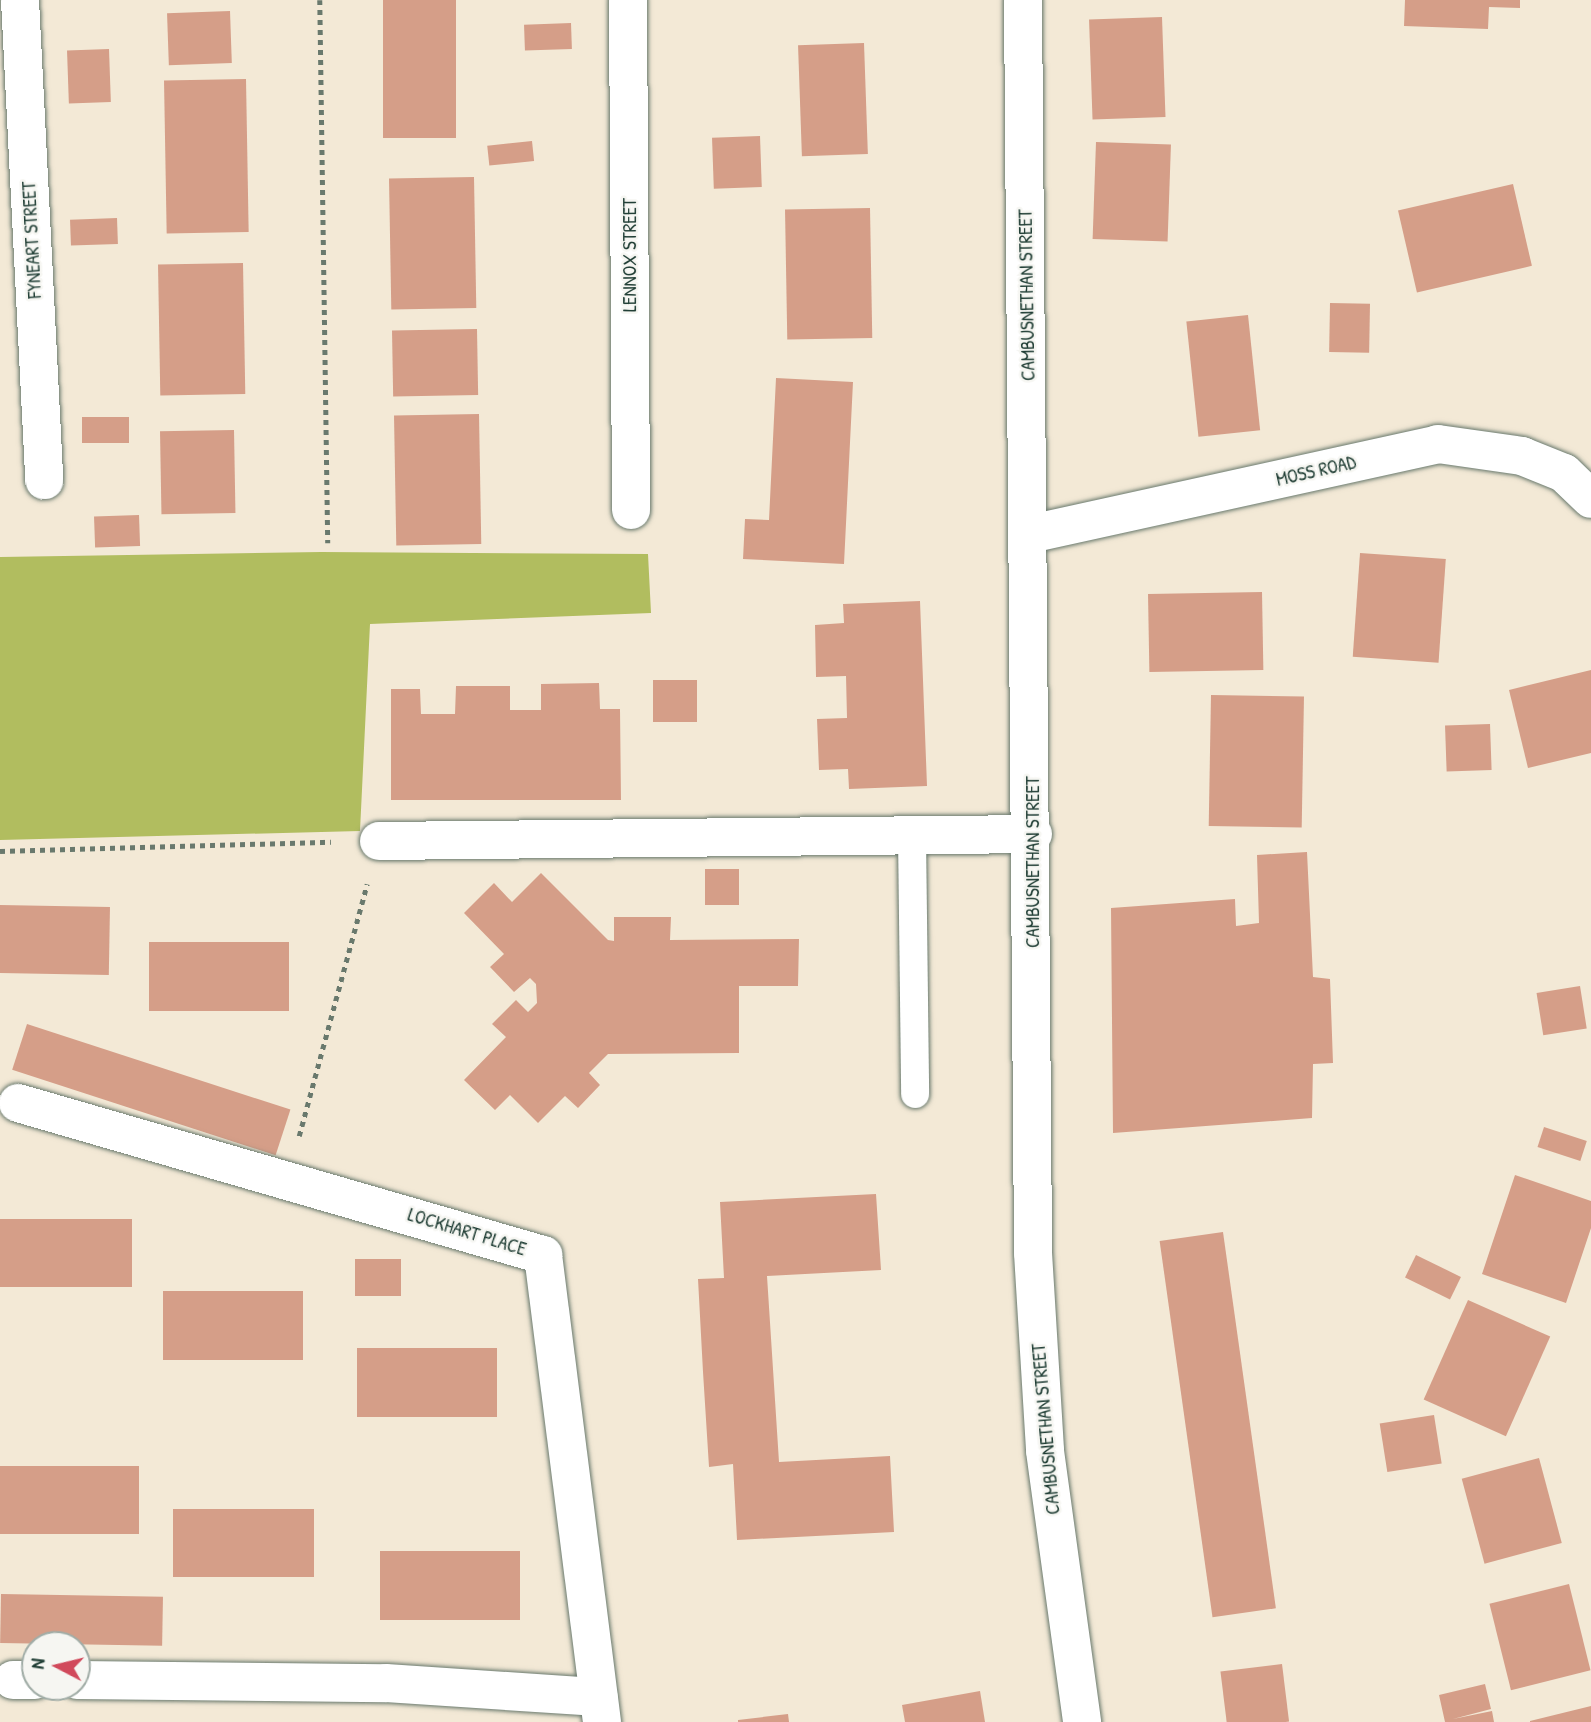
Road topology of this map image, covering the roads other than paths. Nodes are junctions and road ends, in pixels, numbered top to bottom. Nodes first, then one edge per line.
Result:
1 (20, 0) edge
2 (628, 0) edge
3 (1023, 0) edge
4 (44, 480) dead end
5 (1591, 499) edge
6 (631, 510) dead end
7 (1030, 534) junction
8 (1033, 834) junction
9 (912, 835) junction
10 (379, 841) road end
11 (915, 1094) dead end
12 (18, 1103) dead end
13 (91, 1681) edge
14 (601, 1709) edge
15 (1082, 1722) edge

1 - 4 street, FYNEART STREET
2 - 6 street, LENNOX STREET
3 - 7 street, CAMBUSNETHAN STREET
5 - 7 street, MOSS ROAD
7 - 8 street, CAMBUSNETHAN STREET
8 - 9 street
8 - 15 street, CAMBUSNETHAN STREET
9 - 10 street
9 - 11 lane
12 - 14 street, LOCKHART PLACE
13 - 14 street

